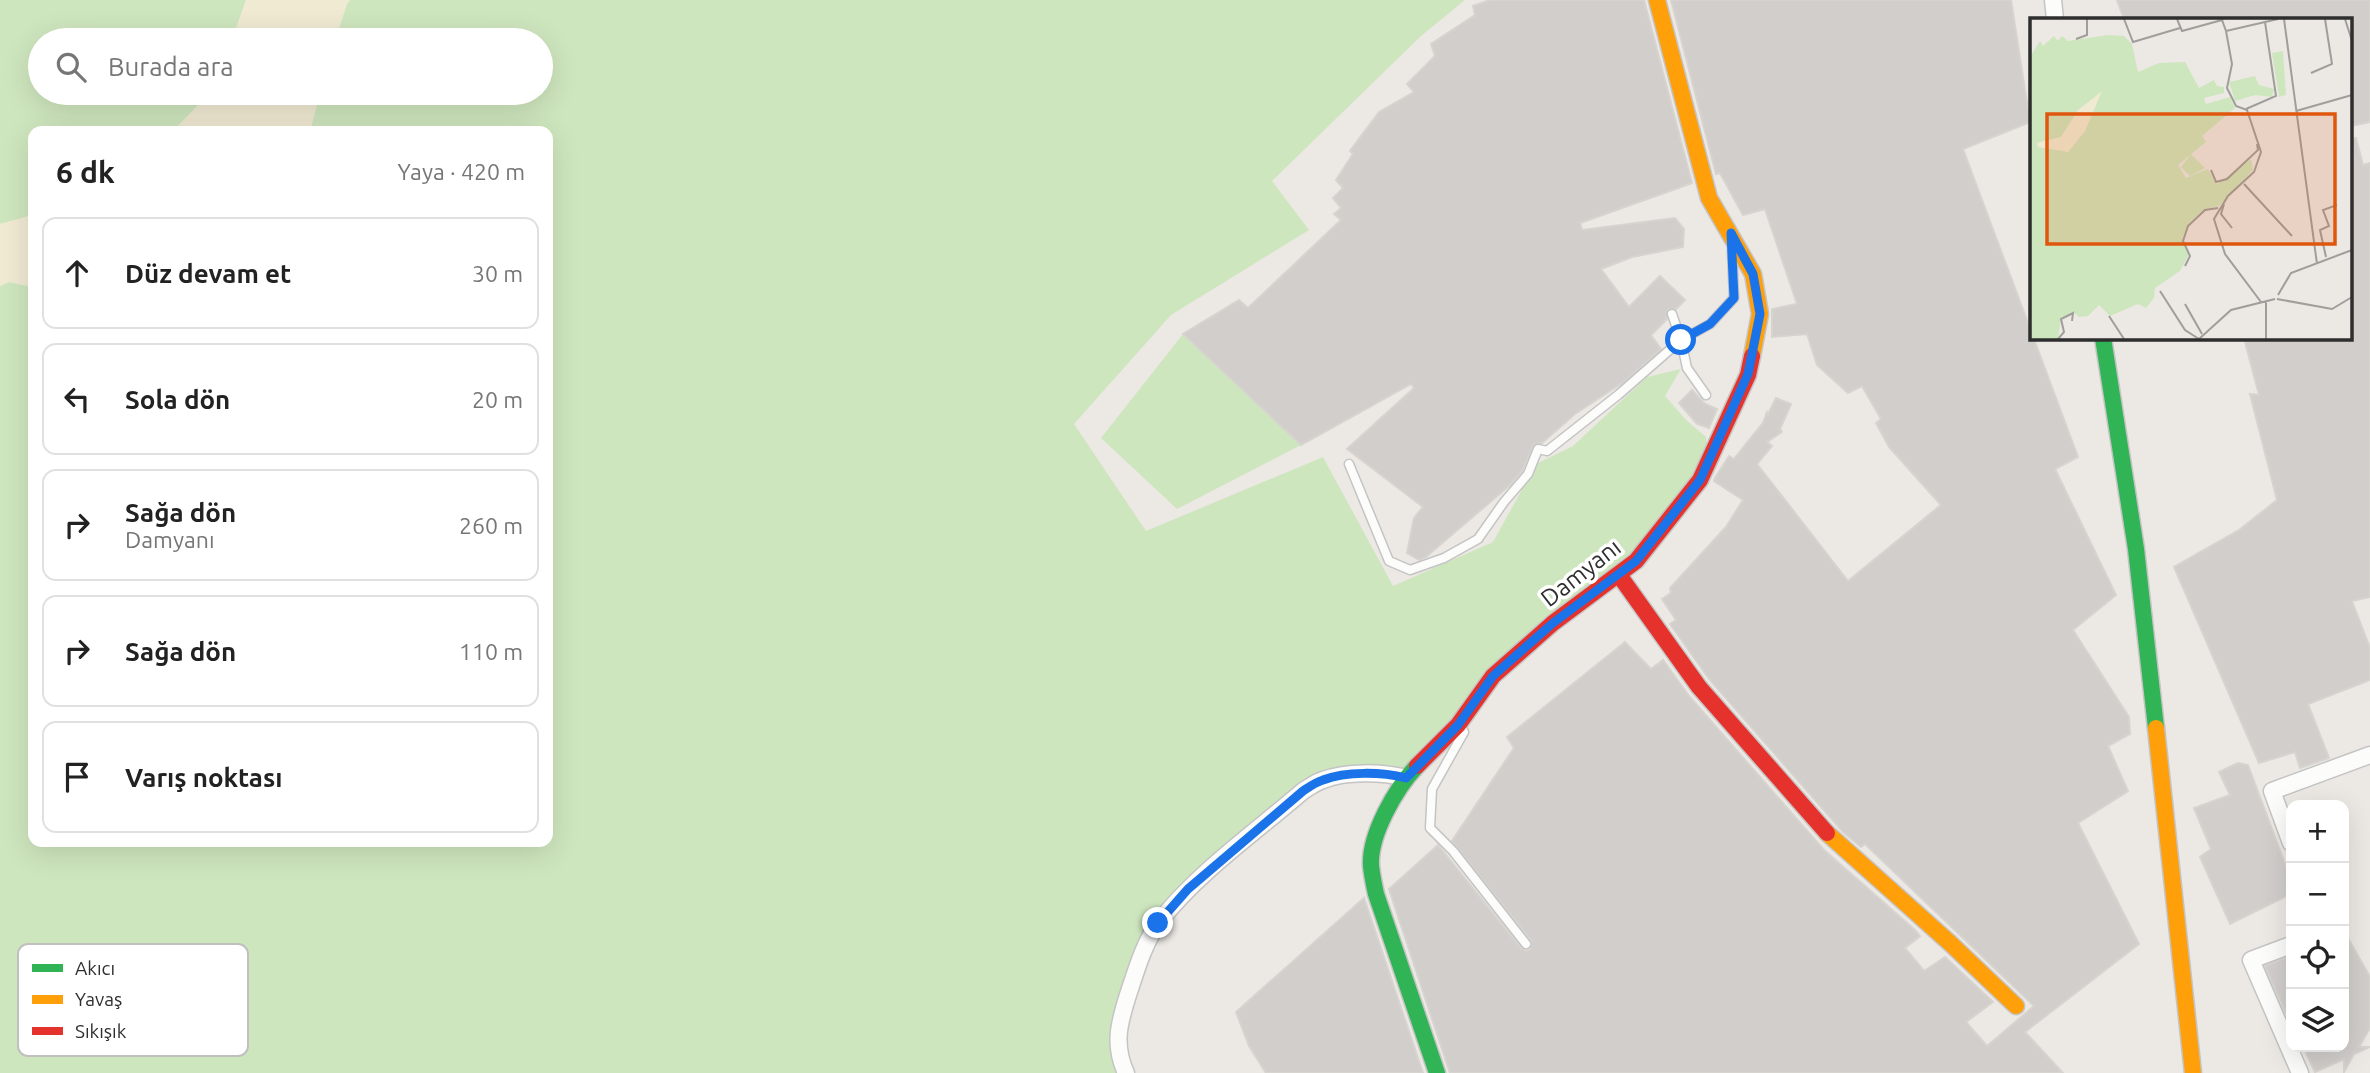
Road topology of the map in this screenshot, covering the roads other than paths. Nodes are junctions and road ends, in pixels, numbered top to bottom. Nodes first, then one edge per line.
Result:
1 (1657, 0) edge
2 (2053, 0) edge
3 (2055, 18) edge
4 (1731, 233) junction
5 (1672, 314) dead end
6 (1681, 340) junction
7 (2103, 340) edge
8 (1706, 396) dead end
9 (1349, 464) dead end
10 (1619, 575) junction
11 (1458, 725) junction
12 (2370, 755) edge
13 (1406, 778) junction
14 (2286, 829) edge
15 (1526, 944) dead end
16 (2286, 947) edge
17 (2016, 1006) dead end
18 (1126, 1073) edge
19 (1437, 1073) edge
20 (2193, 1073) edge
21 (2300, 1073) edge

1 - 4 street, Damyanı
2 - 3 street
4 - 6 lane
4 - 10 street, Damyanı
5 - 6 lane
6 - 8 lane
6 - 9 lane
7 - 20 street
10 - 11 street, Damyanı
10 - 17 street
11 - 13 street, Damyanı
11 - 15 lane
12 - 14 street
13 - 18 street
13 - 19 street, Damyanı
16 - 21 street

